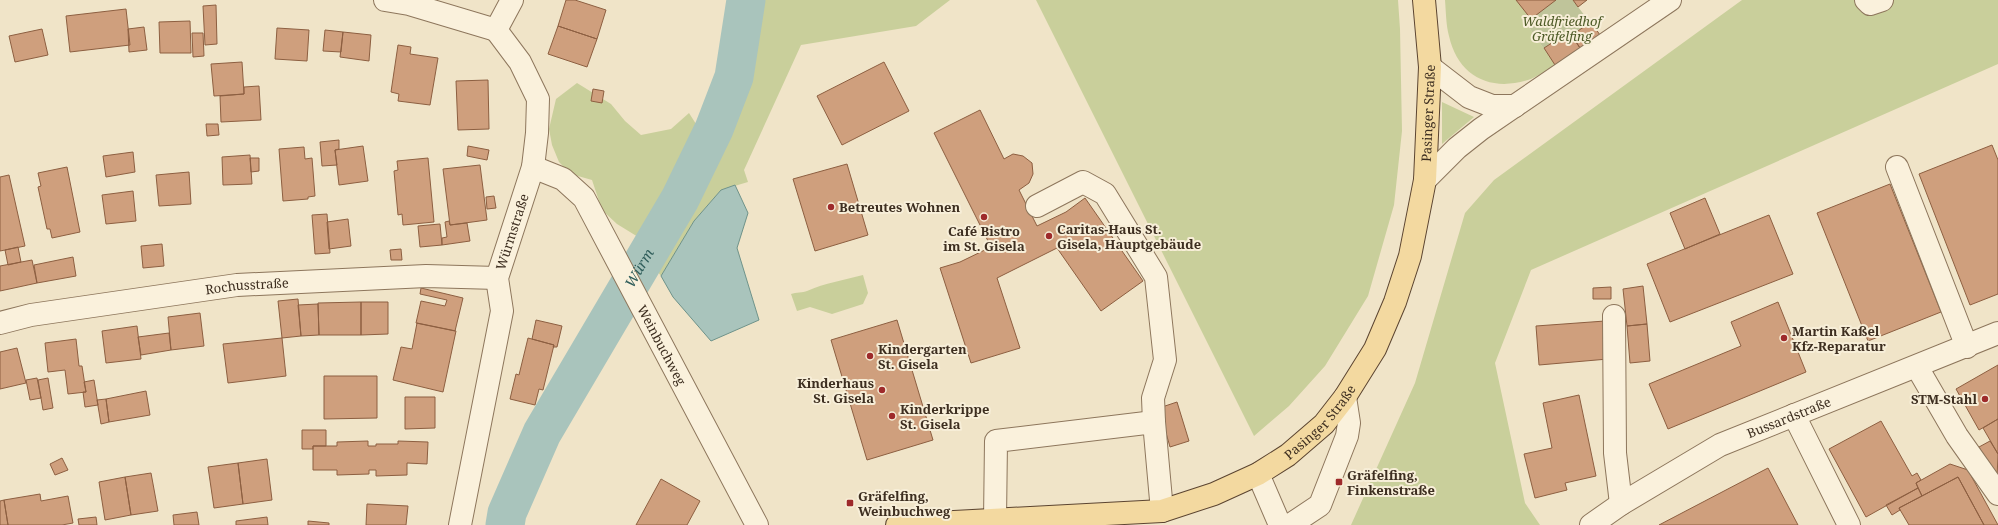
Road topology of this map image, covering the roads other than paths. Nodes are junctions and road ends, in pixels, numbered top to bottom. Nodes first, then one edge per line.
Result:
1 (385, 0) edge
2 (512, 0) edge
3 (1424, 0) edge
4 (1670, 0) edge
5 (1866, 0) edge
6 (1882, 0) edge
7 (496, 30) junction
8 (1430, 67) junction
9 (1515, 106) junction
10 (533, 167) junction
11 (1897, 167) dead end
12 (1425, 180) junction
13 (1037, 206) dead end
14 (497, 278) junction
15 (1614, 316) dead end
16 (0, 323) edge
17 (1998, 333) edge
18 (1967, 347) junction
19 (1917, 366) junction
20 (1345, 397) junction
21 (1794, 415) junction
22 (1154, 422) junction
23 (1258, 474) junction
24 (1998, 494) edge
25 (1621, 504) junction
26 (1162, 511) junction
27 (995, 520) junction
28 (1096, 520) edge
29 (460, 525) edge
30 (757, 525) edge
31 (897, 525) edge
32 (1280, 525) edge
33 (1290, 525) edge
34 (1591, 525) edge
35 (1849, 525) edge

1 - 7 street
2 - 7 street
3 - 8 main road, Pasinger Straße
4 - 9 street
5 - 6 street
7 - 10 street, Würmstraße
8 - 9 street
8 - 12 main road, Pasinger Straße
9 - 12 street
10 - 14 street, Würmstraße
10 - 30 street, Weinbuchweg
11 - 18 street
12 - 20 main road, Pasinger Straße
13 - 22 street
14 - 16 street, Rochusstraße
14 - 29 street, Würmstraße
15 - 25 street
17 - 18 street, Bussardstraße
18 - 19 street, Bussardstraße
19 - 21 street, Bussardstraße
19 - 24 street
20 - 23 main road, Pasinger Straße
20 - 33 street
21 - 25 street, Bussardstraße
21 - 35 street
22 - 26 street
22 - 27 street
23 - 26 main road, Pasinger Straße
23 - 32 street
25 - 34 street, Bussardstraße
26 - 28 main road, Pasinger Straße
27 - 28 main road, Pasinger Straße
27 - 31 main road, Pasinger Straße

